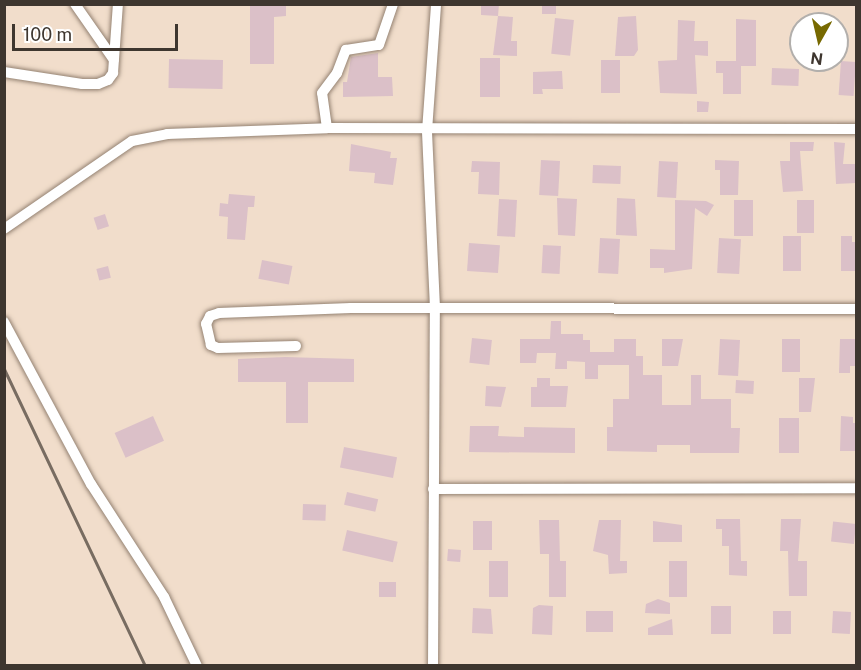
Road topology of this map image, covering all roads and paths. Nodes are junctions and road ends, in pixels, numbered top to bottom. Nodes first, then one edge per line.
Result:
1 (75, 4) edge
2 (118, 4) edge
3 (393, 4) edge
4 (436, 4) edge
5 (114, 60) junction
6 (4, 72) edge
7 (327, 128) junction
8 (856, 129) edge
9 (428, 131) junction
10 (4, 229) edge
11 (435, 308) junction
12 (856, 309) edge
13 (4, 322) edge
14 (296, 346) dead end
15 (856, 488) edge
16 (433, 489) junction
17 (196, 666) edge
18 (432, 666) edge

1 - 5 street
2 - 5 street
3 - 7 street
4 - 9 street
5 - 6 street
7 - 9 street
7 - 10 street
8 - 9 street
9 - 11 street
11 - 12 street
11 - 14 street
11 - 16 street
13 - 17 street
15 - 16 street
16 - 18 street

